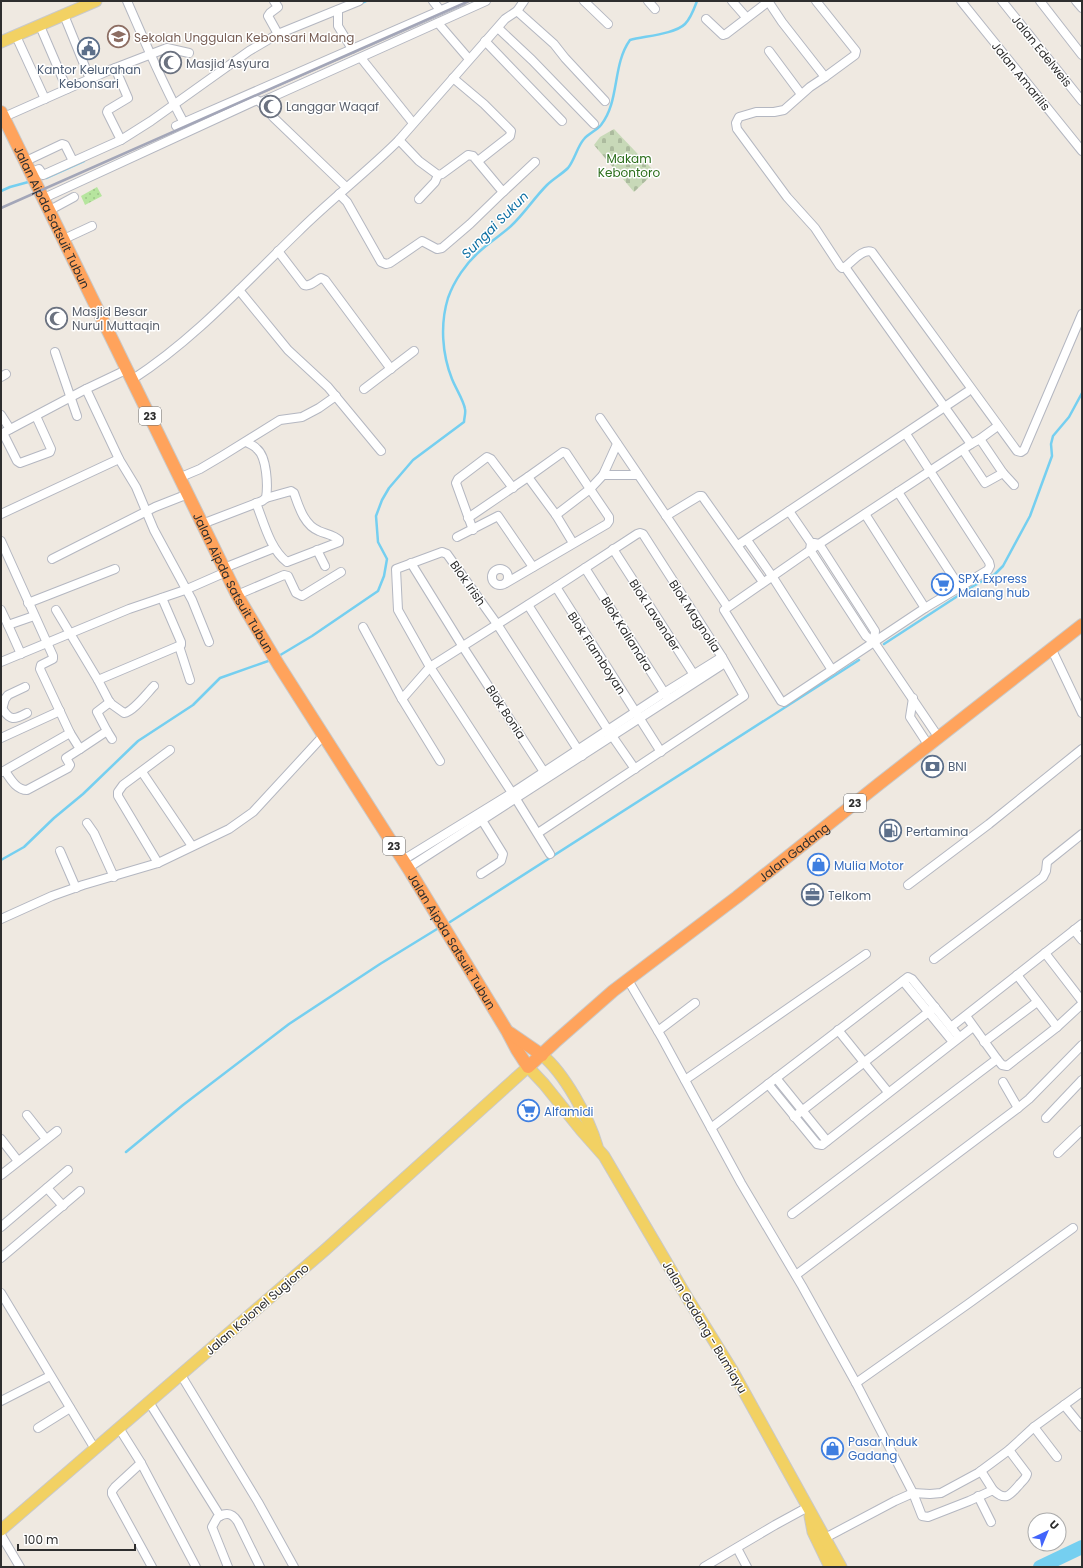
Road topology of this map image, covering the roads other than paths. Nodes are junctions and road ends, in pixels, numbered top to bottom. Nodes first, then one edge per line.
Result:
1 (96, 1) edge
2 (127, 1) edge
3 (274, 1) edge
4 (359, 1) edge
5 (433, 1) edge
6 (462, 1) edge
7 (486, 1) edge
8 (524, 1) edge
9 (584, 1) edge
10 (648, 1) edge
11 (732, 1) edge
12 (768, 1) edge
13 (816, 1) edge
14 (961, 1) edge
15 (1002, 1) edge
16 (1040, 1) edge
17 (1076, 1) edge
18 (1082, 8) edge
19 (654, 9) dead end
20 (440, 10) junction
21 (516, 11) junction
22 (338, 12) junction
23 (64, 15) junction
24 (746, 17) junction
25 (706, 19) dead end
26 (438, 23) junction
27 (608, 24) dead end
28 (40, 26) junction
29 (498, 28) junction
30 (278, 34) junction
31 (16, 36) junction
32 (485, 41) junction
33 (1, 42) edge
34 (352, 49) junction
35 (769, 51) dead end
36 (150, 54) junction
37 (189, 54) dead end
38 (1082, 55) edge
39 (361, 58) junction
40 (469, 59) junction
41 (115, 68) junction
42 (825, 77) junction
43 (453, 78) junction
44 (90, 79) junction
45 (67, 89) junction
46 (801, 94) junction
47 (45, 99) junction
48 (605, 101) dead end
49 (1082, 101) edge
50 (261, 102) junction
51 (175, 106) junction
52 (3, 115) edge
53 (562, 121) dead end
54 (184, 123) junction
55 (413, 123) junction
56 (594, 124) dead end
57 (176, 126) dead end
58 (121, 140) junction
59 (399, 140) junction
60 (1082, 151) edge
61 (73, 161) junction
62 (478, 161) junction
63 (536, 162) dead end
64 (31, 172) junction
65 (438, 175) junction
66 (346, 187) junction
67 (503, 192) junction
68 (339, 194) junction
69 (74, 197) dead end
70 (44, 198) junction
71 (419, 199) dead end
72 (50, 210) junction
73 (92, 226) dead end
74 (64, 239) junction
75 (278, 251) junction
76 (845, 267) junction
77 (239, 290) junction
78 (1082, 314) edge
79 (414, 351) dead end
80 (55, 352) dead end
81 (391, 369) junction
82 (130, 374) junction
83 (86, 389) junction
84 (364, 389) dead end
85 (967, 392) dead end
86 (336, 396) junction
87 (71, 397) junction
88 (945, 408) junction
89 (1, 415) edge
90 (36, 416) junction
91 (77, 416) dead end
92 (600, 418) dead end
93 (995, 428) dead end
94 (5, 432) edge
95 (906, 434) junction
96 (980, 439) junction
97 (246, 442) junction
98 (617, 444) junction
99 (971, 444) junction
100 (963, 450) junction
101 (381, 451) dead end
102 (119, 460) junction
103 (931, 471) junction
104 (1003, 473) junction
105 (603, 475) junction
106 (638, 475) junction
107 (181, 477) junction
108 (528, 477) junction
109 (1014, 485) dead end
110 (513, 488) junction
111 (590, 489) junction
112 (898, 492) junction
113 (188, 494) junction
114 (266, 498) junction
115 (256, 503) junction
116 (490, 504) junction
117 (147, 511) junction
118 (789, 511) junction
119 (1, 514) edge
120 (865, 514) junction
121 (556, 515) junction
122 (498, 516) junction
123 (666, 516) junction
124 (468, 518) junction
125 (202, 524) junction
126 (473, 530) junction
127 (457, 537) dead end
128 (747, 540) junction
129 (1, 541) edge
130 (573, 544) junction
131 (738, 545) junction
132 (813, 546) junction
133 (274, 548) junction
134 (613, 549) junction
135 (317, 550) junction
136 (3, 554) edge
137 (52, 559) dead end
138 (412, 563) junction
139 (325, 566) dead end
140 (533, 567) junction
141 (585, 568) junction
142 (115, 569) dead end
143 (225, 570) junction
144 (505, 571) junction
145 (342, 572) dead end
146 (521, 574) junction
147 (772, 576) junction
148 (764, 582) junction
149 (506, 583) junction
150 (959, 586) junction
151 (556, 588) junction
152 (186, 590) junction
153 (237, 595) junction
154 (851, 595) junction
155 (162, 598) junction
156 (843, 600) junction
157 (28, 603) junction
158 (528, 605) junction
159 (727, 606) junction
160 (924, 608) junction
161 (1, 610) edge
162 (56, 610) dead end
163 (34, 616) junction
164 (497, 624) junction
165 (8, 625) junction
166 (1082, 625) edge
167 (363, 627) dead end
168 (71, 634) junction
169 (209, 642) dead end
170 (874, 642) junction
171 (46, 643) junction
172 (179, 646) junction
173 (463, 647) junction
174 (1052, 650) junction
175 (21, 654) junction
176 (723, 660) junction
177 (1, 662) edge
178 (430, 667) junction
179 (832, 670) junction
180 (695, 678) junction
181 (98, 680) junction
182 (190, 680) dead end
183 (154, 686) dead end
184 (25, 687) dead end
185 (666, 696) junction
186 (913, 698) junction
187 (402, 699) junction
188 (110, 702) junction
189 (1, 708) edge
190 (27, 712) dead end
191 (60, 712) junction
192 (1082, 713) edge
193 (637, 715) junction
194 (107, 731) junction
195 (70, 733) junction
196 (610, 733) junction
197 (324, 735) junction
198 (1, 738) edge
199 (939, 738) junction
200 (112, 739) dead end
201 (929, 746) junction
202 (80, 749) junction
203 (1082, 749) edge
204 (170, 750) dead end
205 (661, 752) junction
206 (579, 753) junction
207 (440, 761) dead end
208 (636, 768) junction
209 (3, 772) edge
210 (142, 772) junction
211 (546, 775) junction
212 (514, 796) junction
213 (480, 817) junction
214 (87, 823) dead end
215 (538, 833) junction
216 (1082, 834) edge
217 (192, 846) junction
218 (60, 851) dead end
219 (550, 854) dead end
220 (158, 863) junction
221 (406, 864) junction
222 (481, 874) dead end
223 (114, 877) junction
224 (908, 885) dead end
225 (76, 888) junction
226 (1, 919) edge
227 (1082, 924) edge
228 (1074, 930) junction
229 (1082, 940) edge
230 (1045, 953) junction
231 (866, 954) dead end
232 (934, 959) dead end
233 (1017, 975) junction
234 (628, 980) junction
235 (1037, 1002) junction
236 (1082, 1002) edge
237 (695, 1003) dead end
238 (931, 1010) junction
239 (966, 1016) junction
240 (950, 1027) junction
241 (973, 1027) junction
242 (1057, 1027) junction
243 (838, 1030) junction
244 (507, 1031) junction
245 (658, 1031) junction
246 (956, 1040) junction
247 (984, 1042) junction
248 (1082, 1045) edge
249 (542, 1055) junction
250 (997, 1059) junction
251 (864, 1062) junction
252 (528, 1067) junction
253 (776, 1078) junction
254 (685, 1080) junction
255 (1082, 1080) edge
256 (1003, 1082) dead end
257 (509, 1084) joint
258 (768, 1084) junction
259 (888, 1092) junction
260 (1018, 1108) junction
261 (802, 1111) junction
262 (27, 1115) dead end
263 (794, 1117) junction
264 (1046, 1118) dead end
265 (711, 1128) junction
266 (1082, 1130) edge
267 (56, 1131) dead end
268 (1, 1139) edge
269 (46, 1139) junction
270 (827, 1141) junction
271 (598, 1148) junction
272 (1058, 1153) dead end
273 (18, 1161) junction
274 (68, 1170) dead end
275 (1, 1175) edge
276 (47, 1188) junction
277 (80, 1191) dead end
278 (63, 1206) junction
279 (792, 1214) dead end
280 (1, 1227) edge
281 (1073, 1228) dead end
282 (1, 1258) edge
283 (796, 1275) junction
284 (1, 1293) edge
285 (181, 1375) junction
286 (50, 1376) junction
287 (856, 1383) junction
288 (1082, 1392) edge
289 (1, 1401) edge
290 (149, 1402) junction
291 (1064, 1405) junction
292 (70, 1408) junction
293 (1034, 1427) junction
294 (1082, 1427) edge
295 (38, 1428) dead end
296 (117, 1430) junction
297 (95, 1449) junction
298 (1009, 1450) junction
299 (1057, 1457) dead end
300 (139, 1464) junction
301 (981, 1471) junction
302 (993, 1490) junction
303 (913, 1493) junction
304 (978, 1496) junction
305 (809, 1508) junction
306 (220, 1516) junction
307 (991, 1522) dead end
308 (1, 1530) edge
309 (1, 1535) edge
310 (825, 1538) junction
311 (738, 1548) junction
312 (826, 1549) junction
313 (20, 1567) edge
314 (152, 1567) edge
315 (196, 1567) edge
316 (228, 1567) edge
317 (260, 1567) edge
318 (294, 1567) edge
319 (704, 1567) edge
320 (747, 1567) edge
321 (830, 1567) edge
322 (841, 1567) edge

1 - 23 main road
2 - 36 street
3 - 30 street
4 - 22 street
5 - 20 street
6 - 20 street
7 - 26 street
8 - 21 street
9 - 27 street
10 - 19 street
11 - 24 street
12 - 24 street
12 - 42 street
13 - 42 street
14 - 60 street, Jalan Amarilis
15 - 49 street, Jalan Edelweis
16 - 38 street
17 - 18 street
20 - 34 street
21 - 29 street
21 - 48 street
22 - 30 street
22 - 34 street
23 - 28 main road
23 - 44 street
24 - 25 street
26 - 39 street
26 - 40 street
28 - 31 main road
28 - 45 street
29 - 32 street
29 - 56 street
30 - 51 street
31 - 33 main road
31 - 47 street
32 - 40 street
32 - 53 street
34 - 54 street
35 - 46 street
36 - 37 street
36 - 41 street
36 - 51 street
39 - 50 street
39 - 55 street
40 - 43 street
41 - 44 street
41 - 58 street
42 - 46 street
43 - 55 street
43 - 62 street
44 - 45 street
45 - 47 street
46 - 76 street
47 - 52 street
50 - 66 street
50 - 70 street
51 - 54 street
51 - 58 street
52 - 64 highway, Jalan Aipda Satsuit Tubun / 23
54 - 57 street
55 - 59 street
58 - 61 street
59 - 65 street
59 - 66 street
61 - 64 street
61 - 64 street
62 - 65 street
62 - 67 street
63 - 67 street
64 - 70 highway, Jalan Aipda Satsuit Tubun / 23
65 - 71 street
66 - 68 street
67 - 68 street
68 - 75 street
69 - 72 street
70 - 72 highway, Jalan Aipda Satsuit Tubun / 23
72 - 74 highway, Jalan Aipda Satsuit Tubun / 23
73 - 74 street
74 - 82 highway, Jalan Aipda Satsuit Tubun / 23
75 - 77 street
75 - 81 street
76 - 78 street
76 - 88 street
77 - 82 street
77 - 86 street
79 - 81 street
80 - 87 street
81 - 84 street
82 - 83 street
82 - 107 highway, Jalan Aipda Satsuit Tubun / 23
83 - 87 street
83 - 102 street
85 - 88 street
86 - 97 street
86 - 101 street
87 - 90 street
87 - 91 street
88 - 95 street
88 - 99 street
89 - 94 street
90 - 94 street
90 - 94 street
92 - 98 street
93 - 96 street
95 - 103 street
95 - 118 street
96 - 99 street
96 - 104 street
97 - 107 street
97 - 114 street
98 - 105 street
98 - 106 street
99 - 100 street
100 - 103 street
100 - 104 street
102 - 117 street
102 - 119 street
103 - 112 street
103 - 150 street
104 - 109 street
105 - 106 street
105 - 111 street
106 - 123 street
107 - 113 highway, Jalan Aipda Satsuit Tubun / 23
108 - 110 street
108 - 111 street
108 - 121 street
110 - 116 street
110 - 124 street
111 - 121 street
111 - 130 street
112 - 120 street
112 - 150 street
113 - 117 street
113 - 125 highway, Jalan Aipda Satsuit Tubun / 23
114 - 115 street
114 - 135 street
115 - 125 street
115 - 133 street
116 - 122 street
116 - 124 street
117 - 137 street
117 - 152 street
118 - 128 street
118 - 132 street
120 - 132 street
120 - 160 street
121 - 130 street
122 - 126 street
122 - 140 street
123 - 131 street
123 - 159 street
124 - 126 street
125 - 143 highway, Jalan Aipda Satsuit Tubun / 23
126 - 127 street
128 - 131 street
128 - 147 street
129 - 136 street
130 - 140 street
131 - 148 street
132 - 147 street
132 - 154 street
132 - 156 street
133 - 135 street
133 - 143 street
134 - 141 street
134 - 176 street, Blok Magnolia
134 - 180 street, Blok Lavender
135 - 139 street
136 - 157 street
138 - 164 street, Blok Irish
138 - 173 street, Blok Bonia
138 - 178 street, Blok Irish
140 - 146 street
141 - 151 street
141 - 185 street, Blok Kaliandra
142 - 157 street
143 - 152 street
143 - 153 highway, Jalan Aipda Satsuit Tubun / 23
144 - 146 street
144 - 149 street
144 - 149 street
145 - 153 street
146 - 149 street
147 - 148 street
147 - 179 street
148 - 159 street
150 - 160 street
151 - 158 street
151 - 193 street, Blok Flamboyan
152 - 155 street
152 - 169 street
153 - 197 highway, Jalan Aipda Satsuit Tubun / 23
154 - 156 street
154 - 170 street
155 - 168 street
155 - 172 street
156 - 170 street
157 - 163 street
158 - 164 street
158 - 196 street
159 - 179 street
160 - 170 street
161 - 165 street
162 - 168 street
163 - 165 street
163 - 171 street
164 - 173 street
164 - 206 street, Blok Irish
165 - 175 street
166 - 174 highway, Jalan Gadang / 23
167 - 187 street
168 - 171 street
168 - 181 street
170 - 179 street
170 - 186 street
171 - 175 street
171 - 191 street
172 - 181 street
172 - 182 street
173 - 178 street
173 - 211 street, Blok Bonia
174 - 192 street
174 - 199 highway, Jalan Gadang / 23
175 - 177 street
176 - 180 street
176 - 205 street, Blok Magnolia
178 - 187 street
178 - 212 street
180 - 185 street
181 - 188 street
183 - 188 street
184 - 189 street
185 - 193 street
186 - 199 street
186 - 201 street
187 - 207 street
188 - 194 street
189 - 190 street
191 - 195 street
191 - 198 street
193 - 196 street
193 - 205 street, Blok Flamboyan
194 - 200 street
194 - 202 street
195 - 202 street
195 - 209 street
196 - 206 street
196 - 208 street
197 - 217 street
197 - 221 highway, Jalan Aipda Satsuit Tubun / 23
199 - 201 highway, Jalan Gadang / 23
201 - 234 highway, Jalan Gadang / 23
202 - 209 street
203 - 224 street
204 - 210 street
205 - 208 street
206 - 211 street
208 - 215 street
210 - 217 street
210 - 220 street
211 - 212 street
212 - 213 street
212 - 215 street
213 - 221 street
213 - 222 street
214 - 223 street
215 - 219 street
216 - 232 street
217 - 220 street
218 - 225 street
220 - 223 street
221 - 244 highway, Jalan Aipda Satsuit Tubun / 23
223 - 225 street
225 - 226 street
227 - 228 street
228 - 229 street
228 - 230 street
230 - 233 street
230 - 236 street
231 - 254 street
233 - 235 street
233 - 239 street
234 - 245 street
234 - 249 highway, Jalan Gadang / 23
235 - 242 street
235 - 247 street
236 - 242 street
237 - 245 street
238 - 240 street
238 - 243 street
238 - 246 street
238 - 251 street
239 - 240 street
239 - 241 street
240 - 246 street
241 - 246 street
241 - 247 street
242 - 250 street
243 - 251 street
243 - 253 street
244 - 249 highway, Jalan Aipda Satsuit Tubun / 23
244 - 252 highway, Jalan Aipda Satsuit Tubun / 23
245 - 254 street
246 - 259 street
247 - 250 street
248 - 260 street
249 - 252 highway, Jalan Gadang
249 - 271 main road, Jalan Gadang - Bumiayu
250 - 279 street
251 - 259 street
251 - 261 street
252 - 257 main road, Jalan Gadang
252 - 271 main road, Jalan Gadang - Bumiayu
253 - 258 street
253 - 261 street
254 - 265 street
255 - 264 street
256 - 260 street
257 - 285 main road, Jalan Kolonel Sugiono
258 - 263 street
258 - 265 street
259 - 270 street
260 - 283 street
261 - 263 street
261 - 270 street
262 - 269 street
263 - 270 street
265 - 283 street
266 - 272 street
267 - 269 street
268 - 273 street
269 - 273 street
271 - 305 main road, Jalan Gadang - Bumiayu
273 - 275 street
274 - 276 street
276 - 278 street
276 - 280 street
277 - 278 street
278 - 282 street
281 - 287 street
283 - 287 street
284 - 286 street
285 - 290 main road, Jalan Kolonel Sugiono
285 - 318 street
286 - 289 street
286 - 292 street
287 - 303 street
288 - 291 street
290 - 296 main road, Jalan Kolonel Sugiono
290 - 306 street
291 - 293 street
291 - 294 street
292 - 295 street
292 - 297 street
293 - 298 street
293 - 299 street
296 - 297 main road, Jalan Kolonel Sugiono
296 - 300 street
297 - 308 main road, Jalan Kolonel Sugiono
298 - 301 street
298 - 302 street
300 - 314 street
300 - 315 street
301 - 302 street
301 - 303 street
302 - 304 street
303 - 304 street
303 - 310 street
304 - 307 street
305 - 310 main road, Jalan Gadang - Bumiayu
305 - 311 street
305 - 312 main road, Jalan Gadang - Bumiayu
306 - 316 street
306 - 317 street
309 - 313 street
310 - 312 main road, Jalan Gadang - Bumiayu
311 - 319 street
311 - 320 street
312 - 321 main road, Jalan Gadang - Bumiayu
312 - 322 main road, Jalan Gadang - Bumiayu

